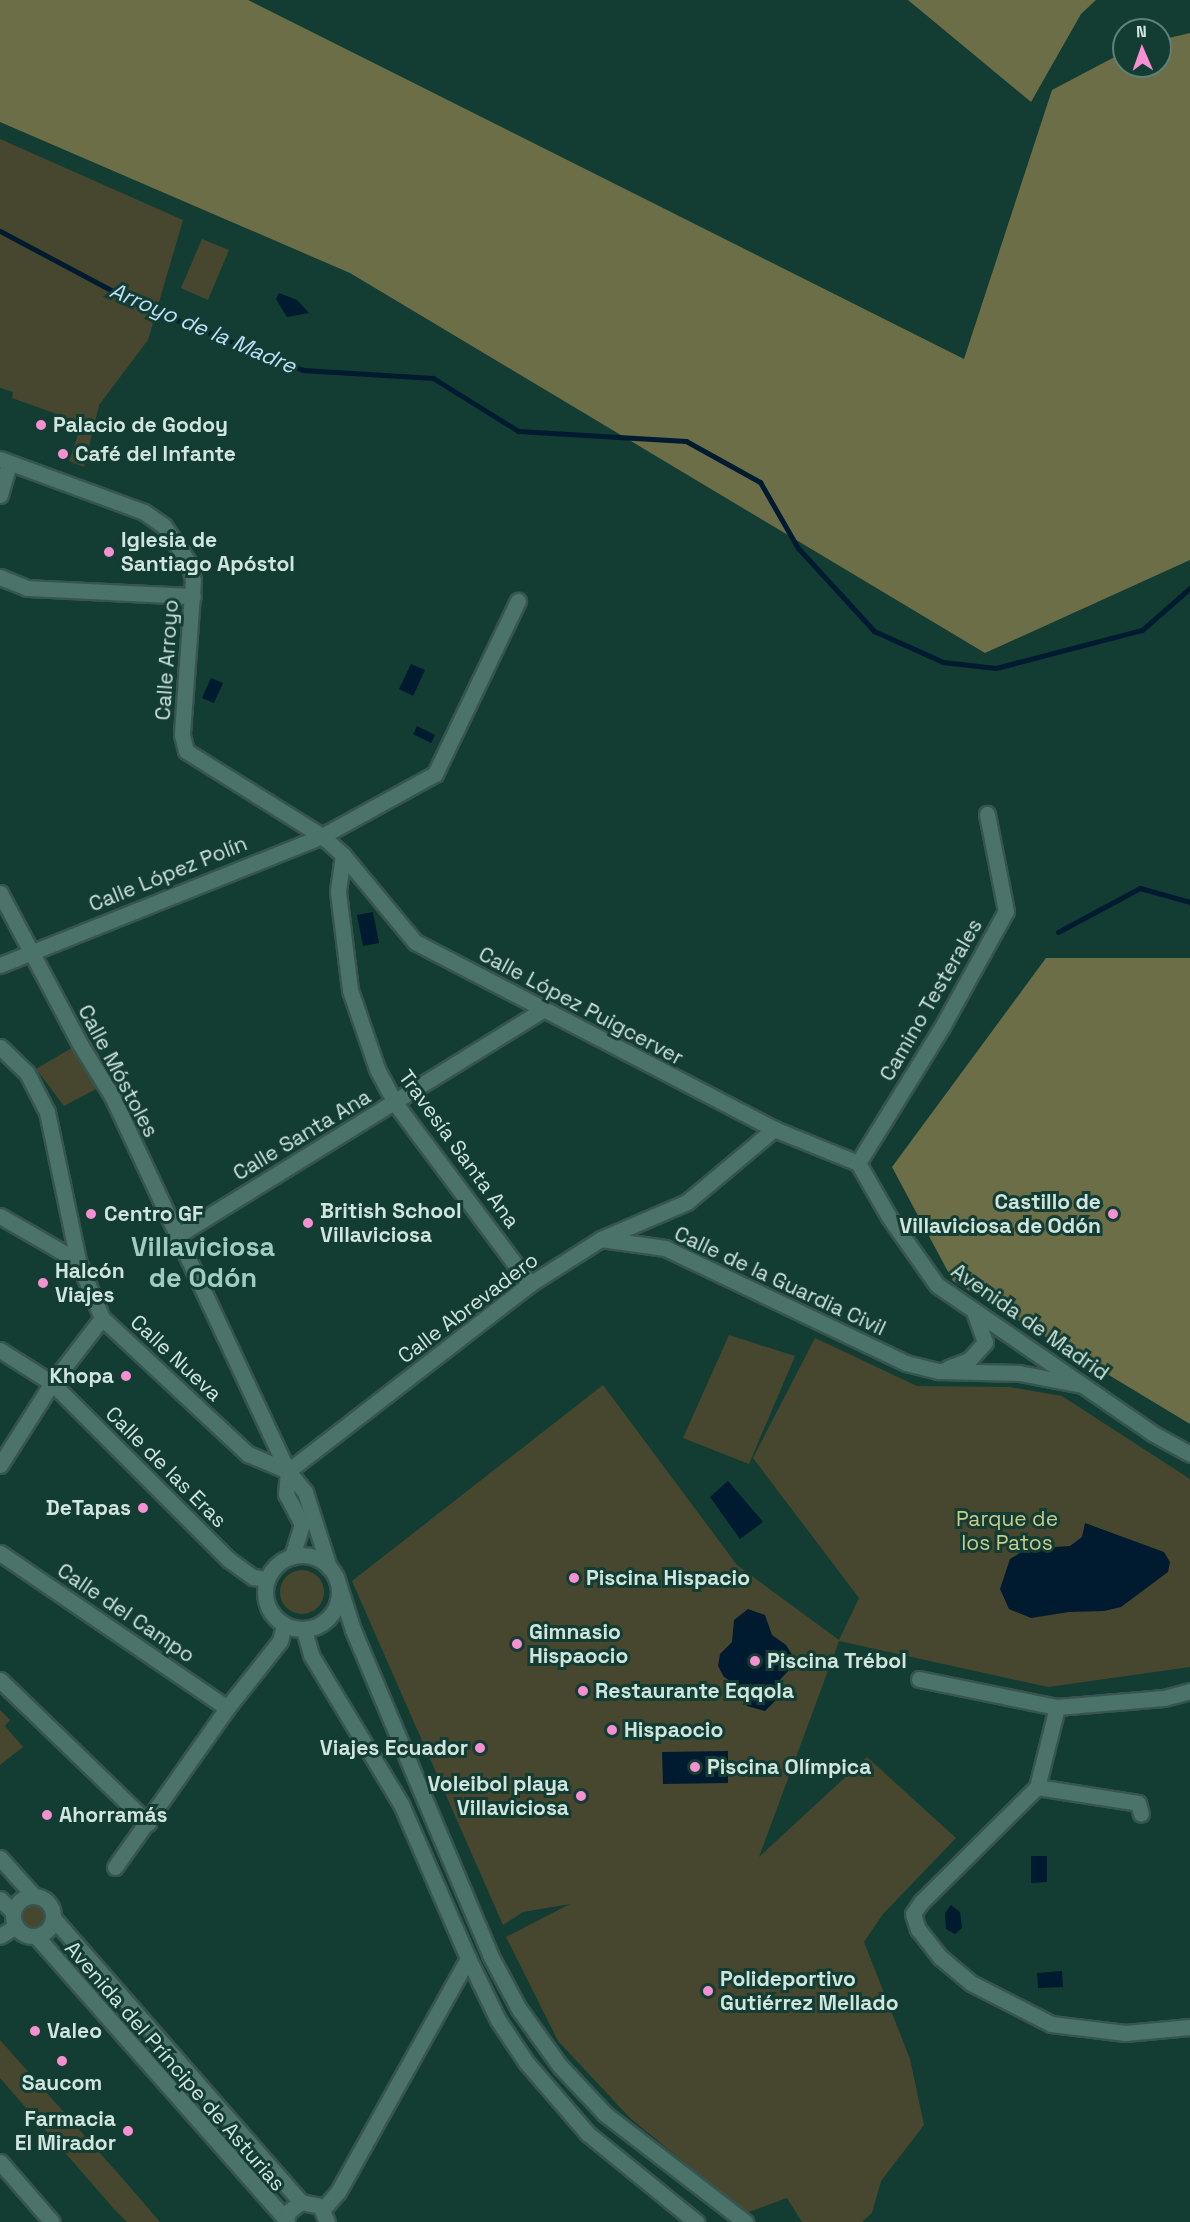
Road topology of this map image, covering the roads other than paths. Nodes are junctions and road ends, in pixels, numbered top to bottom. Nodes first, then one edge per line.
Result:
1 (4, 461) edge
2 (0, 495) edge
3 (0, 577) edge
4 (193, 596) junction
5 (518, 601) dead end
6 (987, 814) dead end
7 (322, 836) junction
8 (343, 855) junction
9 (0, 892) edge
10 (30, 952) junction
11 (0, 965) edge
12 (542, 1010) junction
13 (0, 1047) edge
14 (395, 1103) junction
15 (774, 1129) junction
16 (858, 1163) junction
17 (0, 1216) edge
18 (176, 1237) junction
19 (601, 1239) junction
20 (78, 1261) junction
21 (530, 1284) junction
22 (975, 1314) junction
23 (102, 1318) junction
24 (0, 1350) edge
25 (939, 1371) junction
26 (52, 1383) junction
27 (1082, 1385) junction
28 (1190, 1454) edge
29 (0, 1465) edge
30 (288, 1471) junction
31 (0, 1553) edge
32 (292, 1556) junction
33 (333, 1572) junction
34 (260, 1578) junction
35 (284, 1625) junction
36 (304, 1630) junction
37 (919, 1679) dead end
38 (0, 1680) edge
39 (1190, 1691) edge
40 (1057, 1707) junction
41 (226, 1708) junction
42 (1037, 1787) junction
43 (425, 1794) junction
44 (401, 1804) junction
45 (1141, 1814) dead end
46 (148, 1823) junction
47 (0, 1858) edge
48 (115, 1867) dead end
49 (33, 1895) junction
50 (0, 1899) edge
51 (14, 1919) junction
52 (54, 1919) junction
53 (0, 1936) edge
54 (36, 1936) junction
55 (468, 1958) junction
56 (1190, 2027) edge
57 (0, 2162) edge
58 (301, 2202) junction
59 (325, 2216) edge
60 (286, 2221) edge
61 (52, 2222) edge
62 (696, 2222) edge
63 (744, 2222) edge

1 - 2 street
1 - 4 street, Calle Arroyo
3 - 4 street
4 - 7 street, Calle Arroyo
5 - 7 street, Calle López Polín
6 - 16 street, Camino Testerales
7 - 8 street, Calle López Puigcerver
7 - 10 street, Calle López Polín
8 - 12 street, Calle López Puigcerver
8 - 14 street, Travesía Santa Ana
9 - 10 street, Calle Móstoles
10 - 11 street, Calle López Polín
10 - 18 street, Calle Móstoles
12 - 14 street, Calle Santa Ana
12 - 15 street, Calle López Puigcerver
13 - 20 street, Calle Nueva
14 - 18 street, Calle Santa Ana
14 - 21 street, Travesía Santa Ana
15 - 16 street, Calle López Puigcerver
15 - 19 street, Calle Abrevadero
16 - 22 street, Avenida de Madrid
17 - 20 street
18 - 30 street, Calle Móstoles
19 - 21 street, Calle Abrevadero
19 - 25 street, Calle de la Guardia Civil
20 - 23 street, Calle Nueva
21 - 30 street, Calle Abrevadero
22 - 25 street
22 - 27 street, Avenida de Madrid
23 - 26 street
23 - 30 street, Calle Nueva
24 - 26 street, Calle de las Eras
25 - 27 street, Calle de la Guardia Civil
26 - 29 street
26 - 34 street, Calle de las Eras
27 - 28 street, Avenida de Madrid
30 - 32 street
30 - 33 street
31 - 41 street, Calle del Campo
32 - 33 street
32 - 34 street
33 - 36 street
33 - 43 street
34 - 35 street
35 - 36 street
35 - 41 street
36 - 44 street
37 - 40 street
38 - 46 street
39 - 40 street
40 - 42 street
41 - 46 street
42 - 45 street
42 - 56 street
43 - 44 street
43 - 63 street
44 - 55 street
46 - 48 street
47 - 49 street
49 - 51 street
49 - 52 street
50 - 51 street
51 - 53 street
51 - 54 street
52 - 54 street
52 - 58 street, Avenida del Príncipe de Asturias
54 - 60 street, Avenida del Príncipe de Asturias
55 - 59 street
55 - 62 street
57 - 61 street
58 - 59 street
58 - 60 street

